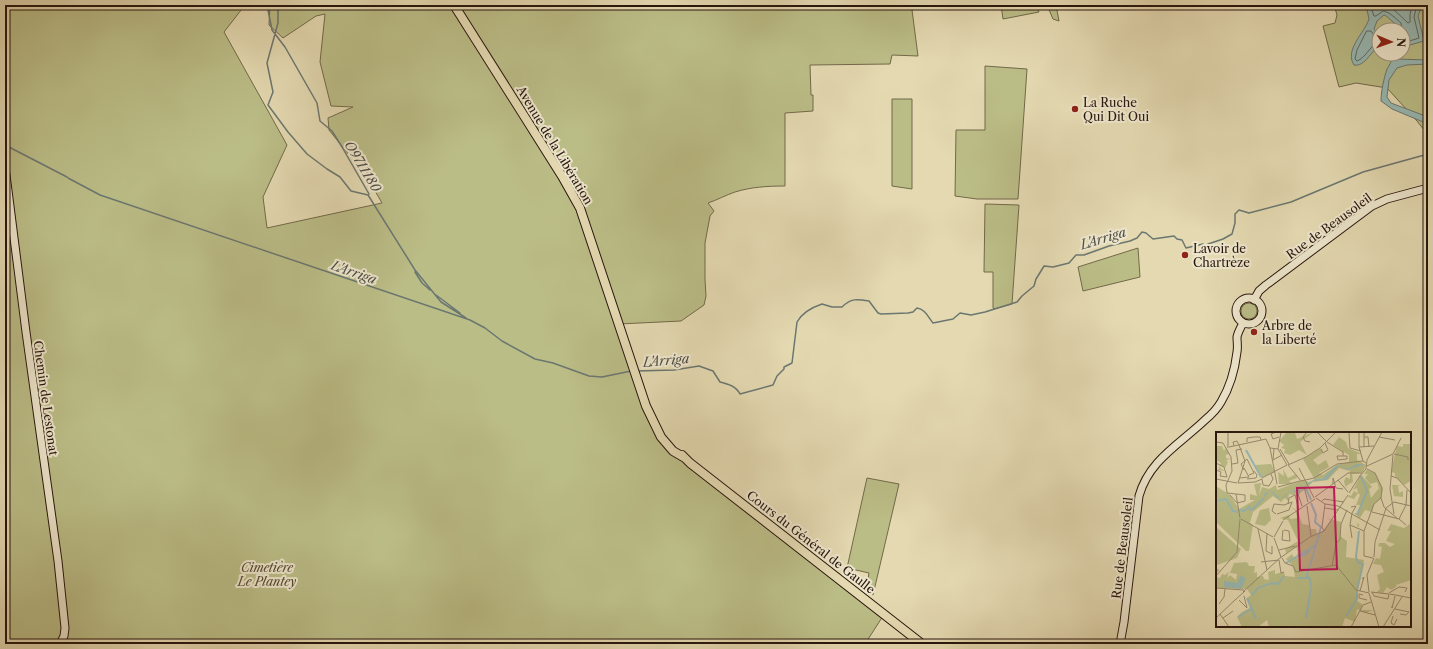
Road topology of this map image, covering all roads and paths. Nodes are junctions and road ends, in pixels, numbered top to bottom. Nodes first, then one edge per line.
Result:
1 (454, 5) edge
2 (5, 167) edge
3 (1428, 188) edge
4 (1254, 300) junction
5 (1243, 323) junction
6 (636, 375) joint
7 (60, 644) edge
8 (922, 644) edge
9 (1120, 644) edge

1 - 6 main road, Avenue de la Libération
2 - 7 street, Chemin de Lestonat
3 - 4 street, Rue de Beausoleil
4 - 5 street
4 - 5 street
5 - 9 street, Rue de Beausoleil
6 - 8 main road, Cours du Général de Gaulle

